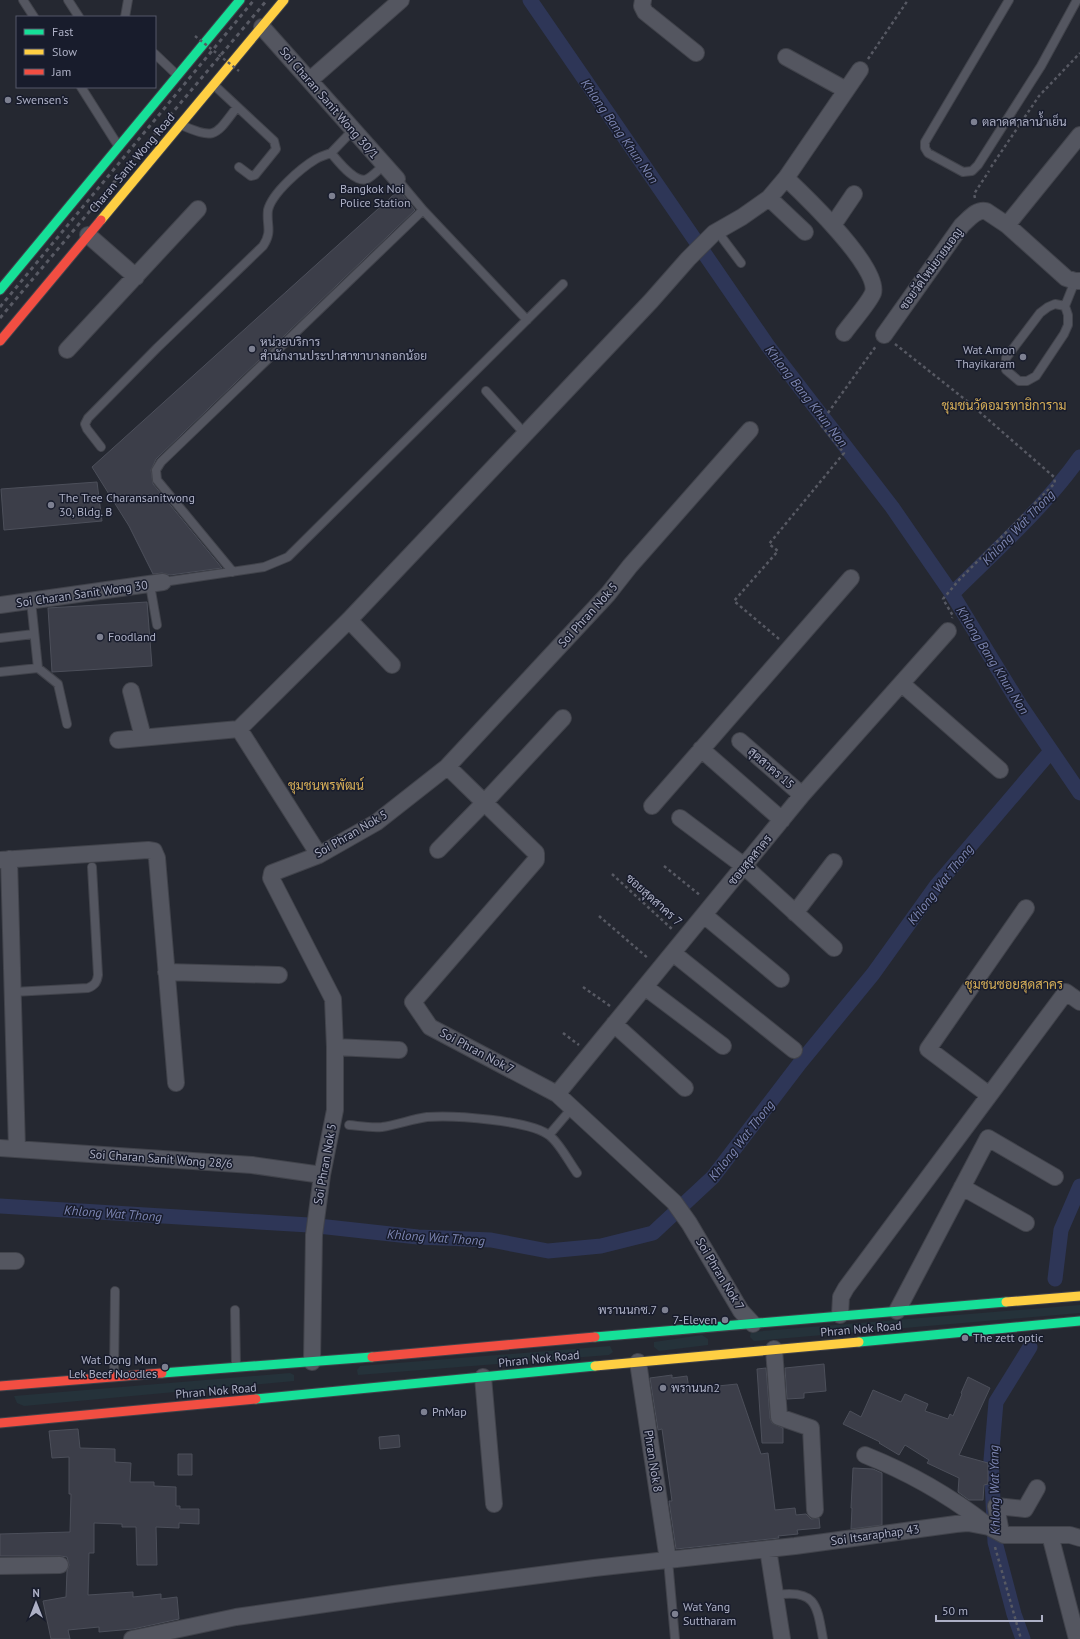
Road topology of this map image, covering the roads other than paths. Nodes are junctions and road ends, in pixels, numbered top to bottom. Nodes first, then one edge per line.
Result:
1 (23, 0) edge
2 (68, 0) edge
3 (128, 0) edge
4 (240, 0) edge
5 (284, 0) edge
6 (401, 0) edge
7 (643, 0) edge
8 (1009, 0) edge
9 (1077, 0) edge
10 (33, 16) edge
11 (78, 16) edge
12 (125, 16) edge
13 (262, 26) junction
14 (696, 53) dead end
15 (156, 55) edge
16 (786, 57) dead end
17 (860, 70) road end
18 (177, 75) junction
19 (310, 80) junction
20 (214, 84) junction
21 (82, 88) edge
22 (846, 90) junction
23 (237, 107) junction
24 (180, 125) junction
25 (353, 130) junction
26 (1080, 134) edge
27 (119, 148) junction
28 (330, 152) junction
29 (384, 165) junction
30 (239, 167) dead end
31 (786, 178) junction
32 (397, 180) joint
33 (854, 194) dead end
34 (769, 198) junction
35 (198, 209) dead end
36 (423, 210) junction
37 (833, 225) junction
38 (1007, 225) junction
39 (715, 232) junction
40 (805, 232) dead end
41 (88, 235) junction
42 (741, 263) dead end
43 (136, 277) junction
44 (2, 281) edge
45 (1077, 281) edge
46 (563, 284) dead end
47 (1065, 306) junction
48 (527, 320) junction
49 (844, 333) dead end
50 (884, 335) road end
51 (0, 341) edge
52 (67, 350) dead end
53 (486, 391) dead end
54 (750, 430) dead end
55 (525, 434) junction
56 (101, 447) dead end
57 (233, 572) junction
58 (851, 578) dead end
59 (156, 584) junction
60 (31, 601) junction
61 (0, 605) edge
62 (349, 620) junction
63 (157, 625) dead end
64 (948, 631) road end
65 (34, 634) junction
66 (0, 638) edge
67 (392, 665) dead end
68 (38, 668) junction
69 (0, 672) edge
70 (902, 684) junction
71 (131, 691) dead end
72 (563, 718) dead end
73 (67, 724) dead end
74 (239, 729) junction
75 (142, 736) junction
76 (118, 740) dead end
77 (740, 741) dead end
78 (701, 749) junction
79 (452, 770) dead end
80 (1000, 770) dead end
81 (802, 795) junction
82 (484, 803) junction
83 (652, 806) dead end
84 (680, 818) dead end
85 (782, 820) junction
86 (438, 850) dead end
87 (319, 854) junction
88 (5, 859) edge
89 (834, 862) dead end
90 (744, 866) junction
91 (92, 867) dead end
92 (1026, 908) dead end
93 (708, 910) junction
94 (796, 913) junction
95 (834, 948) dead end
96 (673, 953) junction
97 (166, 972) junction
98 (279, 975) dead end
99 (781, 979) dead end
100 (645, 987) junction
101 (6, 992) edge
102 (1080, 1002) edge
103 (624, 1016) junction
104 (723, 1046) dead end
105 (335, 1047) junction
106 (399, 1050) dead end
107 (794, 1050) dead end
108 (176, 1082) dead end
109 (685, 1088) dead end
110 (557, 1094) junction
111 (989, 1095) junction
112 (572, 1108) junction
113 (349, 1125) dead end
114 (549, 1135) junction
115 (0, 1148) edge
116 (17, 1149) junction
117 (577, 1173) dead end
118 (322, 1175) junction
119 (1055, 1177) dead end
120 (962, 1187) junction
121 (1026, 1222) dead end
122 (0, 1261) edge
123 (16, 1262) dead end
124 (115, 1291) dead end
125 (1080, 1296) edge
126 (235, 1310) dead end
127 (897, 1311) junction
128 (840, 1315) junction
129 (1080, 1322) edge
130 (663, 1332) junction
131 (747, 1333) junction
132 (609, 1336) junction
133 (651, 1340) dead end
134 (620, 1346) dead end
135 (770, 1350) junction
136 (643, 1356) junction
137 (672, 1359) junction
138 (312, 1362) junction
139 (236, 1368) junction
140 (114, 1377) junction
141 (484, 1377) junction
142 (0, 1386) edge
143 (0, 1423) edge
144 (865, 1454) dead end
145 (1037, 1488) dead end
146 (494, 1504) dead end
147 (815, 1510) dead end
148 (996, 1530) junction
149 (1050, 1535) junction
150 (1080, 1538) edge
151 (768, 1549) junction
152 (668, 1560) junction
153 (60, 1565) dead end
154 (0, 1566) edge
155 (776, 1594) junction
156 (132, 1639) edge
157 (675, 1639) edge
158 (782, 1639) edge
159 (823, 1639) edge
160 (1077, 1639) edge

1 - 10 lane
2 - 11 lane
3 - 12 lane
4 - 18 main road, Charan Sanit Wong Road
5 - 13 main road, Charan Sanit Wong Road
6 - 19 street
7 - 14 street
8 - 9 lane
13 - 19 street, Soi Charan Sanit Wong 30/1
13 - 20 main road, Charan Sanit Wong Road
15 - 18 lane
16 - 22 street
17 - 22 street
18 - 27 main road, Charan Sanit Wong Road
19 - 25 street, Soi Charan Sanit Wong 30/1
20 - 23 lane
20 - 24 main road, Charan Sanit Wong Road
21 - 27 lane
22 - 31 street
23 - 24 lane
23 - 30 lane
24 - 41 main road, Charan Sanit Wong Road
25 - 28 lane
25 - 29 street, Soi Charan Sanit Wong 30/1
26 - 38 street
27 - 44 main road, Charan Sanit Wong Road
28 - 29 lane
28 - 56 lane
29 - 32 street, Soi Charan Sanit Wong 30/1
31 - 34 street
31 - 37 street
32 - 36 lane
33 - 37 street
34 - 39 street
34 - 40 street
35 - 43 street
36 - 48 lane
36 - 57 lane
37 - 49 street
38 - 45 street
38 - 50 street, ซอยวัดใหม่ยายมอญ
39 - 42 lane
39 - 55 street
41 - 43 street
41 - 51 main road, Charan Sanit Wong Road
43 - 52 street
45 - 47 lane
46 - 48 lane
47 - 47 lane
48 - 57 lane
53 - 55 lane
54 - 87 street, Soi Phran Nok 5
55 - 62 street
57 - 59 lane
58 - 78 street
59 - 60 street, Soi Charan Sanit Wong 30
59 - 63 lane
60 - 61 street, Soi Charan Sanit Wong 30
60 - 65 lane
62 - 67 street
62 - 74 street
64 - 70 street, ซอยสุดสาคร
65 - 66 lane
65 - 68 lane
68 - 69 lane
68 - 73 lane
70 - 80 street
70 - 81 street, ซอยสุดสาคร
71 - 75 street
72 - 82 street
74 - 75 street
74 - 87 street
75 - 76 street
77 - 81 street, สุดสาคร 15
78 - 83 street
78 - 85 street
79 - 82 street, Soi Phran Nok 7
81 - 85 street, ซอยสุดสาคร
82 - 86 street
82 - 110 street, Soi Phran Nok 7
84 - 90 street
85 - 90 street, ซอยสุดสาคร
87 - 105 street, Soi Phran Nok 5
88 - 97 street
88 - 101 street
89 - 94 street
90 - 93 street, ซอยสุดสาคร
90 - 94 street
91 - 101 lane
92 - 111 street
93 - 96 street, ซอยสุดสาคร
93 - 99 street
94 - 95 street
96 - 100 street, ซอยสุดสาคร
96 - 107 street
97 - 98 street
97 - 108 street
100 - 103 street, ซอยสุดสาคร
100 - 104 street
101 - 116 street
102 - 111 street
103 - 109 street
103 - 110 street, ซอยสุดสาคร
105 - 106 street
105 - 118 street, Soi Phran Nok 5
110 - 112 street, Soi Phran Nok 7
111 - 128 street
112 - 114 lane
112 - 131 street, Soi Phran Nok 7
113 - 114 lane
114 - 117 lane
115 - 116 street, Soi Charan Sanit Wong 28/6
116 - 118 street, Soi Charan Sanit Wong 28/6
118 - 138 street, Soi Phran Nok 5
119 - 120 street
120 - 121 street
120 - 127 street
122 - 123 street
124 - 140 lane
125 - 127 main road, Phran Nok Road
126 - 139 lane
127 - 128 main road, Phran Nok Road
128 - 131 main road, Phran Nok Road
129 - 135 main road, Phran Nok Road
130 - 131 main road, Phran Nok Road
130 - 132 main road, Phran Nok Road
130 - 133 main road
131 - 135 main road
132 - 134 main road
132 - 138 main road, Phran Nok Road
135 - 137 main road, Phran Nok Road
135 - 147 street
136 - 137 main road, Phran Nok Road
136 - 137 main road
136 - 141 main road, Phran Nok Road
136 - 152 street, Phran Nok 8
138 - 139 main road, Phran Nok Road
139 - 140 main road, Phran Nok Road
140 - 142 main road, Phran Nok Road
141 - 143 main road, Phran Nok Road
141 - 146 street
144 - 148 street
145 - 148 street
148 - 149 street, Soi Itsaraphap 43
148 - 151 street, Soi Itsaraphap 43
149 - 150 street, Soi Itsaraphap 43
149 - 160 street
151 - 152 street, Soi Itsaraphap 43
151 - 155 street
152 - 156 street, Soi Itsaraphap 43
152 - 157 lane
153 - 154 street
155 - 158 street
155 - 159 lane

